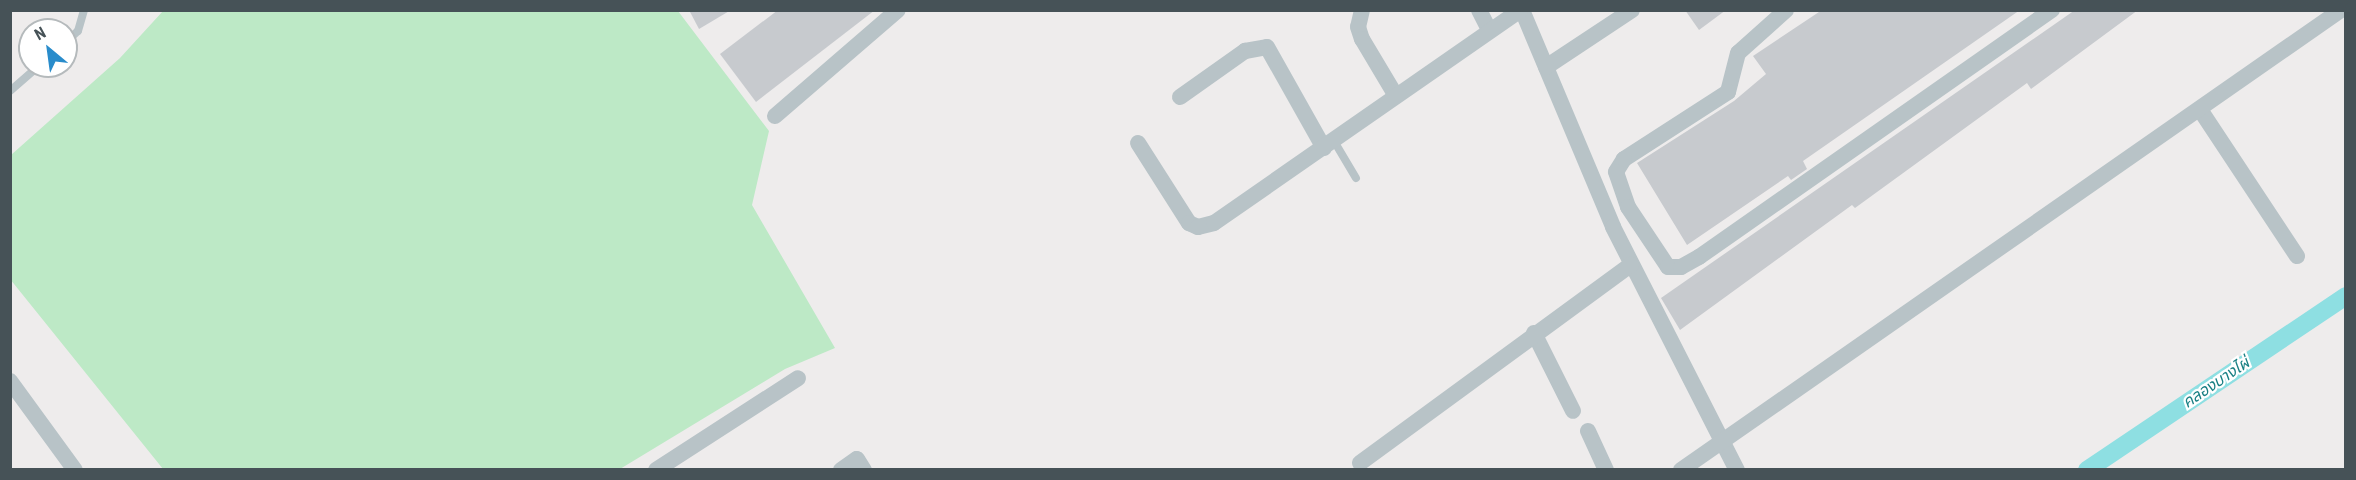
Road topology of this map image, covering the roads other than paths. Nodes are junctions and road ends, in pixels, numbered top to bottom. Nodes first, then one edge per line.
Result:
1 (84, 10) edge
2 (898, 10) edge
3 (1362, 10) edge
4 (1479, 10) edge
5 (1521, 10) edge
6 (1632, 10) edge
7 (1786, 10) edge
8 (2052, 10) edge
9 (2341, 10) edge
10 (1489, 30) junction
11 (78, 31) edge
12 (1546, 67) junction
13 (25, 78) edge
14 (10, 91) edge
15 (1396, 96) junction
16 (1180, 97) dead end
17 (2201, 111) junction
18 (775, 116) dead end
19 (1138, 143) dead end
20 (1329, 144) junction
21 (1356, 178) dead end
22 (2297, 256) dead end
23 (1631, 265) junction
24 (1534, 333) junction
25 (798, 378) dead end
26 (10, 381) edge
27 (1573, 411) dead end
28 (1588, 431) dead end
29 (1720, 441) junction
30 (1360, 463) dead end
31 (75, 470) edge
32 (656, 470) edge
33 (841, 470) edge
34 (864, 470) edge
35 (1606, 470) edge
36 (1681, 470) edge
37 (1737, 470) edge

1 - 11 lane
2 - 18 street
3 - 15 street
4 - 10 street
5 - 10 street
5 - 12 street
6 - 12 street
7 - 8 street
9 - 17 street
10 - 15 street
12 - 23 street
13 - 14 lane
15 - 20 street
16 - 20 street
17 - 22 street
17 - 29 street
19 - 20 street
20 - 21 lane
23 - 24 street
23 - 29 street
24 - 27 street
24 - 30 street
25 - 32 street
26 - 31 street
28 - 35 street
29 - 36 street
29 - 37 street
33 - 34 street

